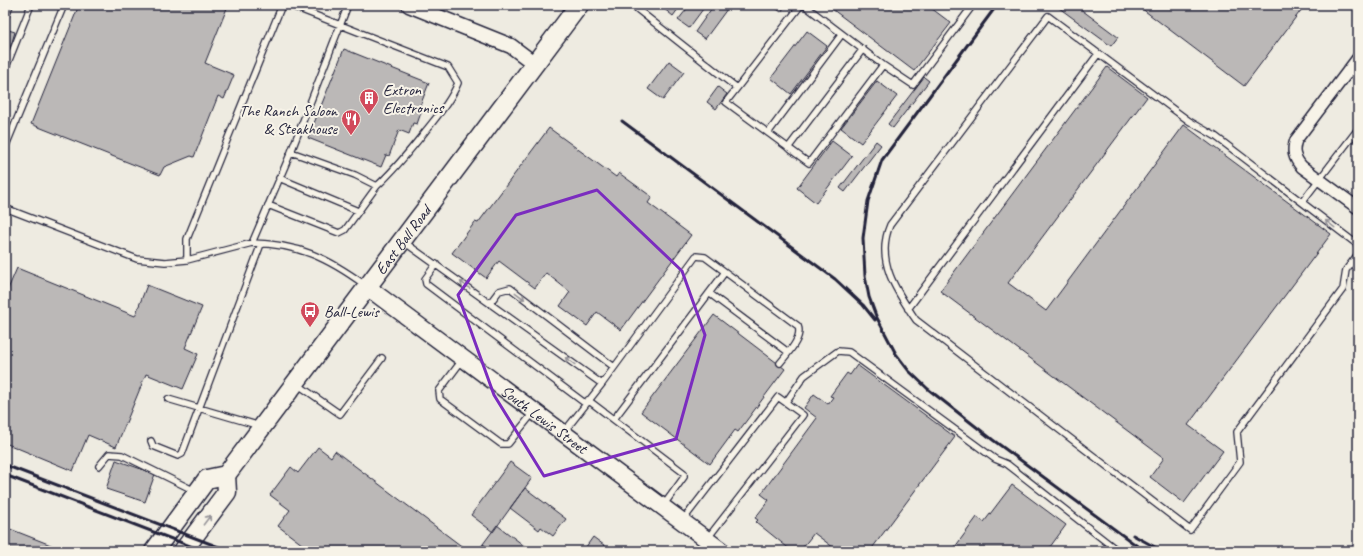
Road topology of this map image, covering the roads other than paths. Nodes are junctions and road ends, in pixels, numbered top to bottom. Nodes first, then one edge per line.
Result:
1 (30, 5) edge
2 (64, 5) edge
3 (282, 5) edge
4 (289, 5) edge
5 (348, 5) edge
6 (409, 5) edge
7 (579, 5) edge
8 (632, 5) edge
9 (802, 5) edge
10 (973, 5) edge
11 (340, 25) junction
12 (842, 34) junction
13 (863, 49) junction
14 (1098, 54) junction
15 (1358, 58) edge
16 (535, 64) junction
17 (883, 64) junction
18 (5, 70) edge
19 (737, 88) junction
20 (1358, 129) edge
21 (768, 133) junction
22 (5, 148) edge
23 (788, 148) junction
24 (291, 152) junction
25 (280, 178) junction
26 (1320, 180) junction
27 (377, 186) junction
28 (1302, 202) junction
29 (268, 205) junction
30 (5, 208) edge
31 (1358, 208) edge
32 (358, 211) junction
33 (402, 241) junction
34 (252, 244) junction
35 (261, 244) junction
36 (1358, 246) edge
37 (1358, 254) edge
38 (187, 260) junction
39 (436, 264) junction
40 (725, 272) junction
41 (367, 287) junction
42 (709, 293) junction
43 (490, 303) junction
44 (908, 309) junction
45 (788, 352) junction
46 (382, 358) dead end
47 (464, 358) junction
48 (780, 363) dead end
49 (614, 367) junction
50 (295, 382) junction
51 (602, 384) junction
52 (168, 399) dead end
53 (587, 402) junction
54 (786, 402) junction
55 (199, 409) junction
56 (535, 411) junction
57 (614, 419) junction
58 (262, 427) junction
59 (563, 432) junction
60 (151, 441) dead end
61 (99, 466) dead end
62 (226, 475) junction
63 (198, 492) junction
64 (662, 507) junction
65 (682, 521) junction
66 (707, 540) junction
67 (154, 551) edge
68 (183, 551) edge
69 (722, 551) edge
70 (1118, 551) edge

1 - 18 lane
2 - 22 lane
3 - 38 lane
4 - 11 lane
5 - 11 lane
6 - 16 street
7 - 16 main road, East Ball Road
8 - 19 lane
9 - 12 lane
9 - 19 lane
10 - 17 lane
11 - 24 lane
11 - 27 lane
12 - 13 lane
12 - 21 lane
13 - 17 lane
13 - 23 lane
14 - 28 lane
14 - 44 lane
14 - 44 lane
15 - 26 street
16 - 33 main road, East Ball Road
17 - 23 lane
19 - 21 lane
20 - 26 lane
21 - 23 lane
24 - 25 lane
24 - 27 lane
25 - 29 lane
25 - 32 lane
26 - 28 lane
26 - 31 street
27 - 32 lane
36 -> 28 lane
29 - 32 lane
29 - 34 lane
30 - 38 lane
33 - 39 lane
33 - 41 main road, East Ball Road
34 - 35 lane
34 - 38 lane
35 - 41 lane
35 - 55 lane
37 - 44 lane
43 -> 39 lane
39 - 53 lane
40 - 42 lane
40 - 45 lane
40 - 49 lane
41 - 47 main road, South Lewis Street
41 - 50 main road, East Ball Road
42 - 45 lane
42 - 57 lane
43 -> 49 lane
51 -> 43 lane
45 - 48 lane
46 - 50 lane
47 - 56 main road, South Lewis Street
47 - 56 lane
49 - 51 lane
50 - 58 main road, East Ball Road
51 - 53 lane
52 - 55 lane
53 - 57 lane
53 - 59 lane
54 - 65 lane
54 - 66 lane
54 - 70 lane
55 - 58 lane
55 - 60 lane
56 - 59 main road, South Lewis Street
57 - 64 lane
58 - 62 main road, East Ball Road
59 - 64 main road, South Lewis Street
61 - 63 lane
62 - 63 main road
68 -> 62 main road
63 - 67 main road
64 - 65 main road, South Lewis Street
65 - 66 main road, South Lewis Street
66 - 69 main road, South Lewis Street

